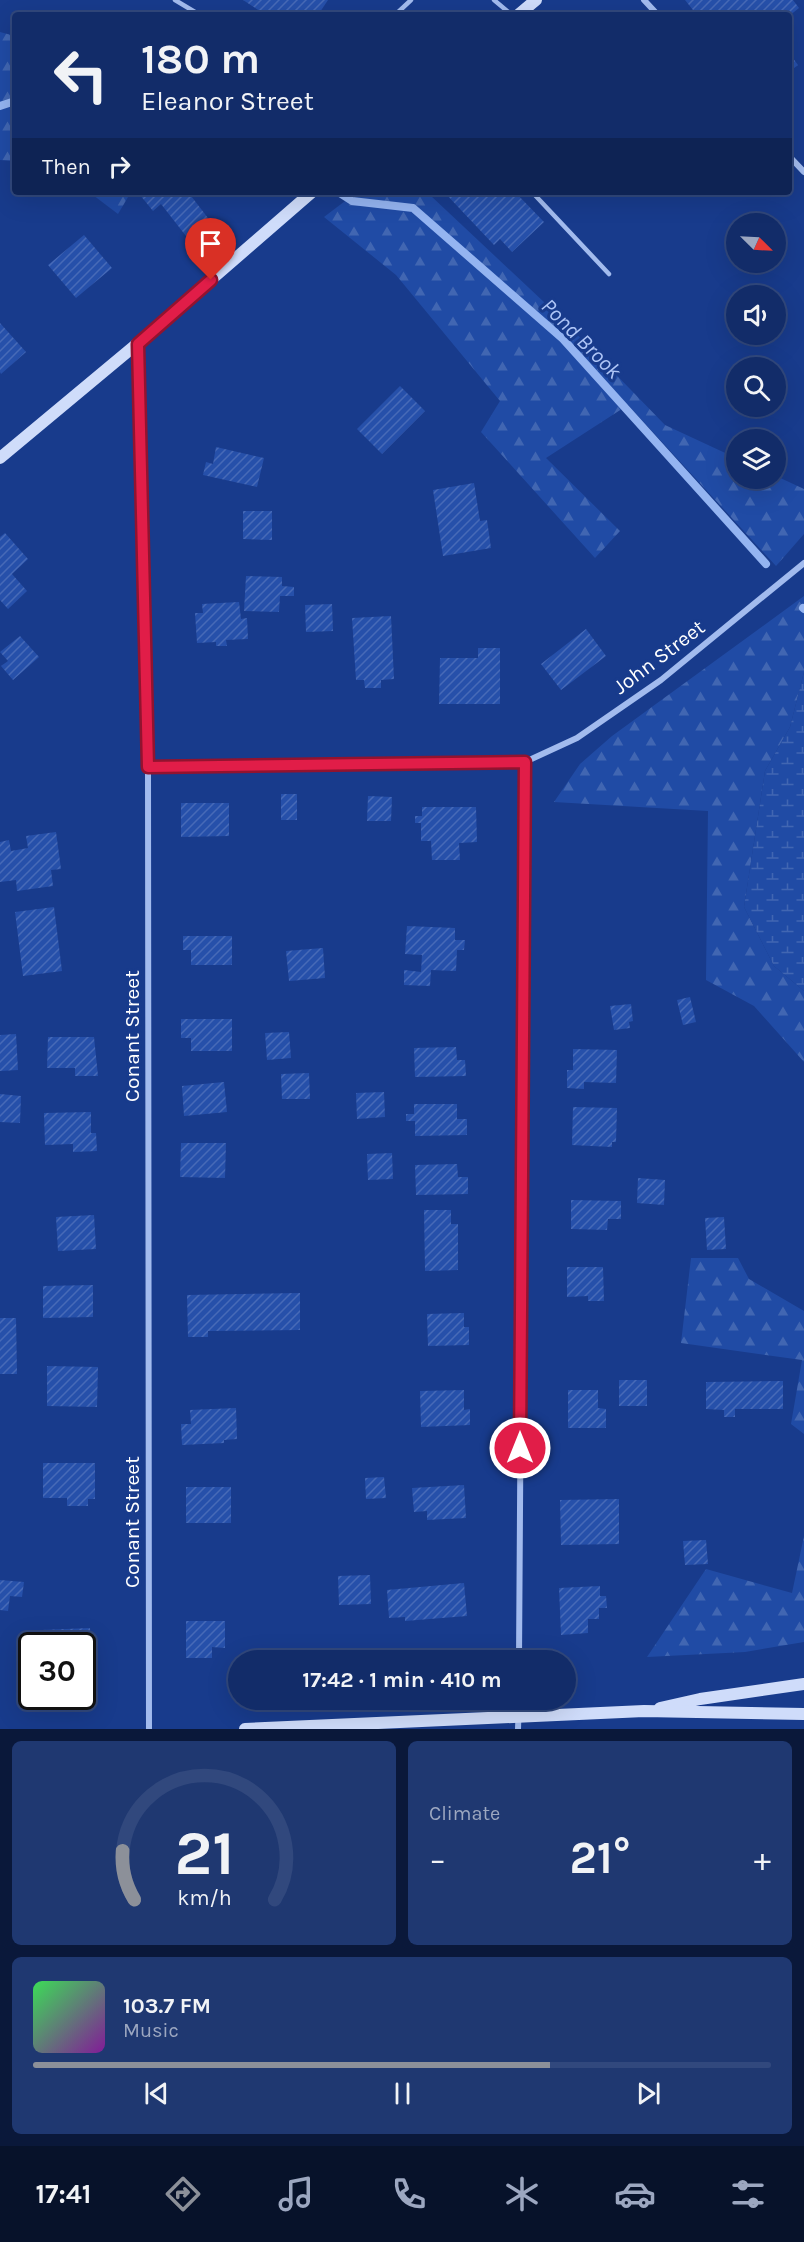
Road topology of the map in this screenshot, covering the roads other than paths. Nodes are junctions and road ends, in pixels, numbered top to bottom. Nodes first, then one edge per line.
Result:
1 (175, 0) edge
2 (411, 0) edge
3 (494, 0) edge
4 (536, 0) edge
5 (645, 0) edge
6 (195, 12) edge
7 (398, 12) edge
8 (508, 12) edge
9 (522, 12) edge
10 (655, 12) edge
11 (792, 159) edge
12 (804, 172) edge
13 (309, 195) edge
14 (535, 195) edge
15 (609, 274) dead end
16 (138, 344) junction
17 (0, 458) edge
18 (804, 563) edge
19 (525, 762) junction
20 (148, 767) junction
21 (519, 1650) edge
22 (804, 1684) edge
23 (518, 1710) edge
24 (644, 1711) junction
25 (804, 1714) edge
26 (518, 1716) junction
27 (149, 1729) edge
28 (245, 1729) edge
29 (518, 1729) edge

1 - 6 lane
2 - 7 lane
3 - 8 lane
4 - 9 main road
5 - 10 street
11 - 12 street
13 - 16 main road
14 - 15 lane
16 - 17 main road
16 - 20 street, Conant Street
18 - 19 street, John Street
19 - 20 street
19 - 21 street
20 - 27 street, Conant Street
22 - 24 main road
23 - 26 street
24 - 25 main road
24 - 26 main road
26 - 28 main road
26 - 29 street

